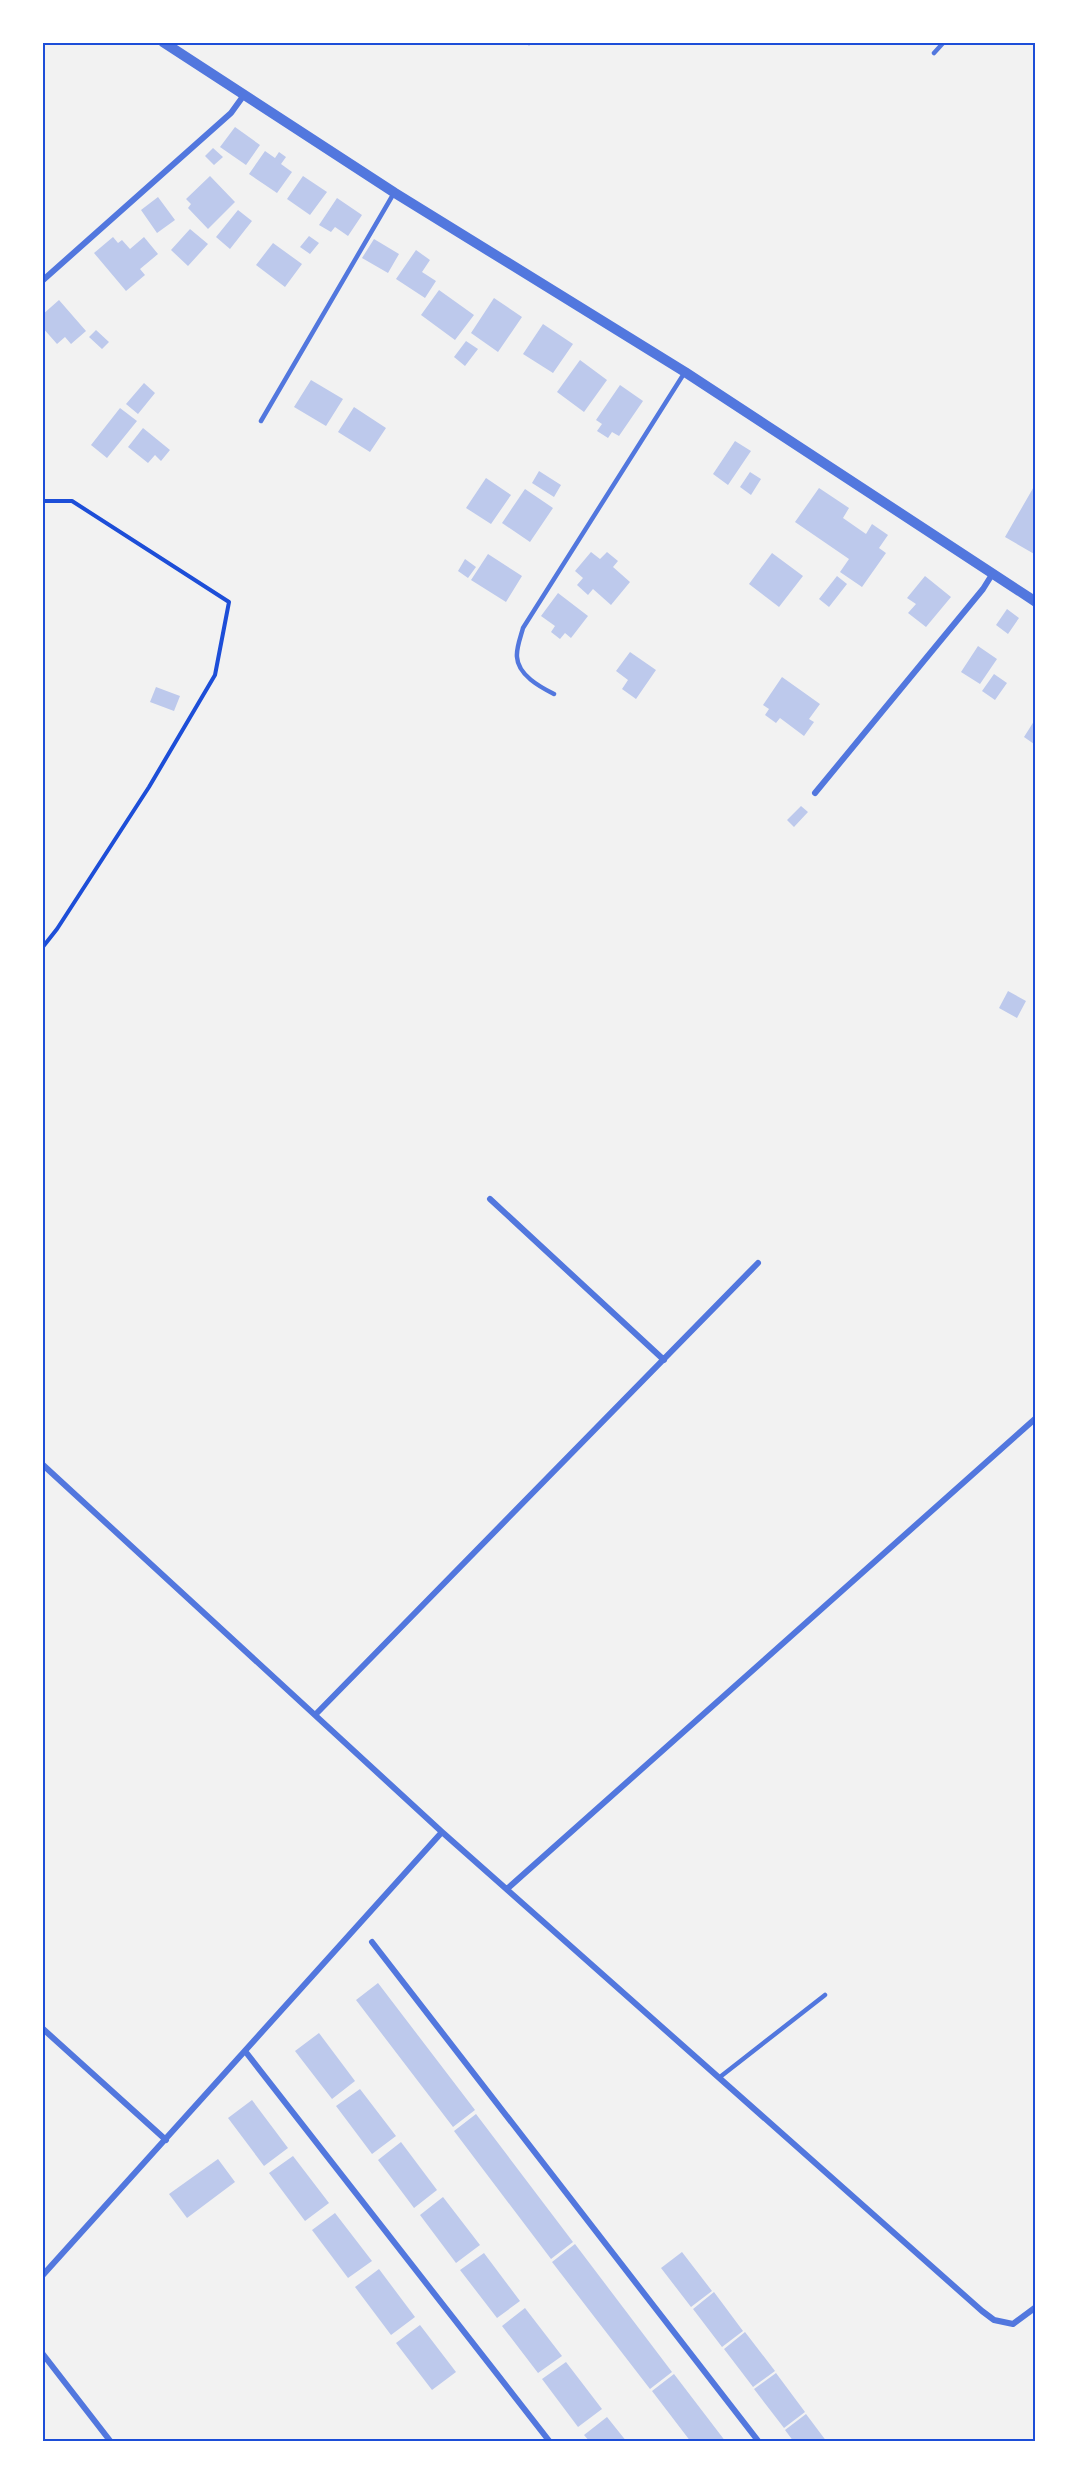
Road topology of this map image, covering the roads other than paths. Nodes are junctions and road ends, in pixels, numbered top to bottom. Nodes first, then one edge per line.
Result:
1 (163, 42) edge
2 (944, 42) edge
3 (934, 53) dead end
4 (244, 95) junction
5 (395, 193) junction
6 (42, 281) edge
7 (685, 372) junction
8 (261, 422) dead end
9 (993, 573) junction
10 (1036, 602) edge
11 (554, 694) dead end
12 (815, 793) dead end
13 (490, 1199) dead end
14 (758, 1263) dead end
15 (664, 1360) junction
16 (1036, 1418) edge
17 (42, 1464) edge
18 (315, 1715) junction
19 (442, 1832) junction
20 (507, 1889) junction
21 (372, 1942) dead end
22 (825, 1995) dead end
23 (42, 2028) edge
24 (244, 2051) junction
25 (720, 2077) junction
26 (166, 2140) junction
27 (42, 2276) edge
28 (1036, 2307) edge
29 (42, 2353) edge
30 (111, 2442) edge
31 (550, 2442) edge
32 (759, 2442) edge

1 - 4 street
2 - 3 lane
4 - 5 street
4 - 6 street
5 - 7 street
5 - 8 lane
7 - 9 street
7 - 11 lane
9 - 10 street
9 - 12 street
13 - 15 street
14 - 15 street
15 - 18 street
16 - 20 street
17 - 18 street
18 - 19 street
19 - 20 street
19 - 24 street
20 - 25 street
21 - 32 street
22 - 25 lane
23 - 26 street
24 - 26 street
24 - 31 street
25 - 28 street
26 - 27 street
29 - 30 street

